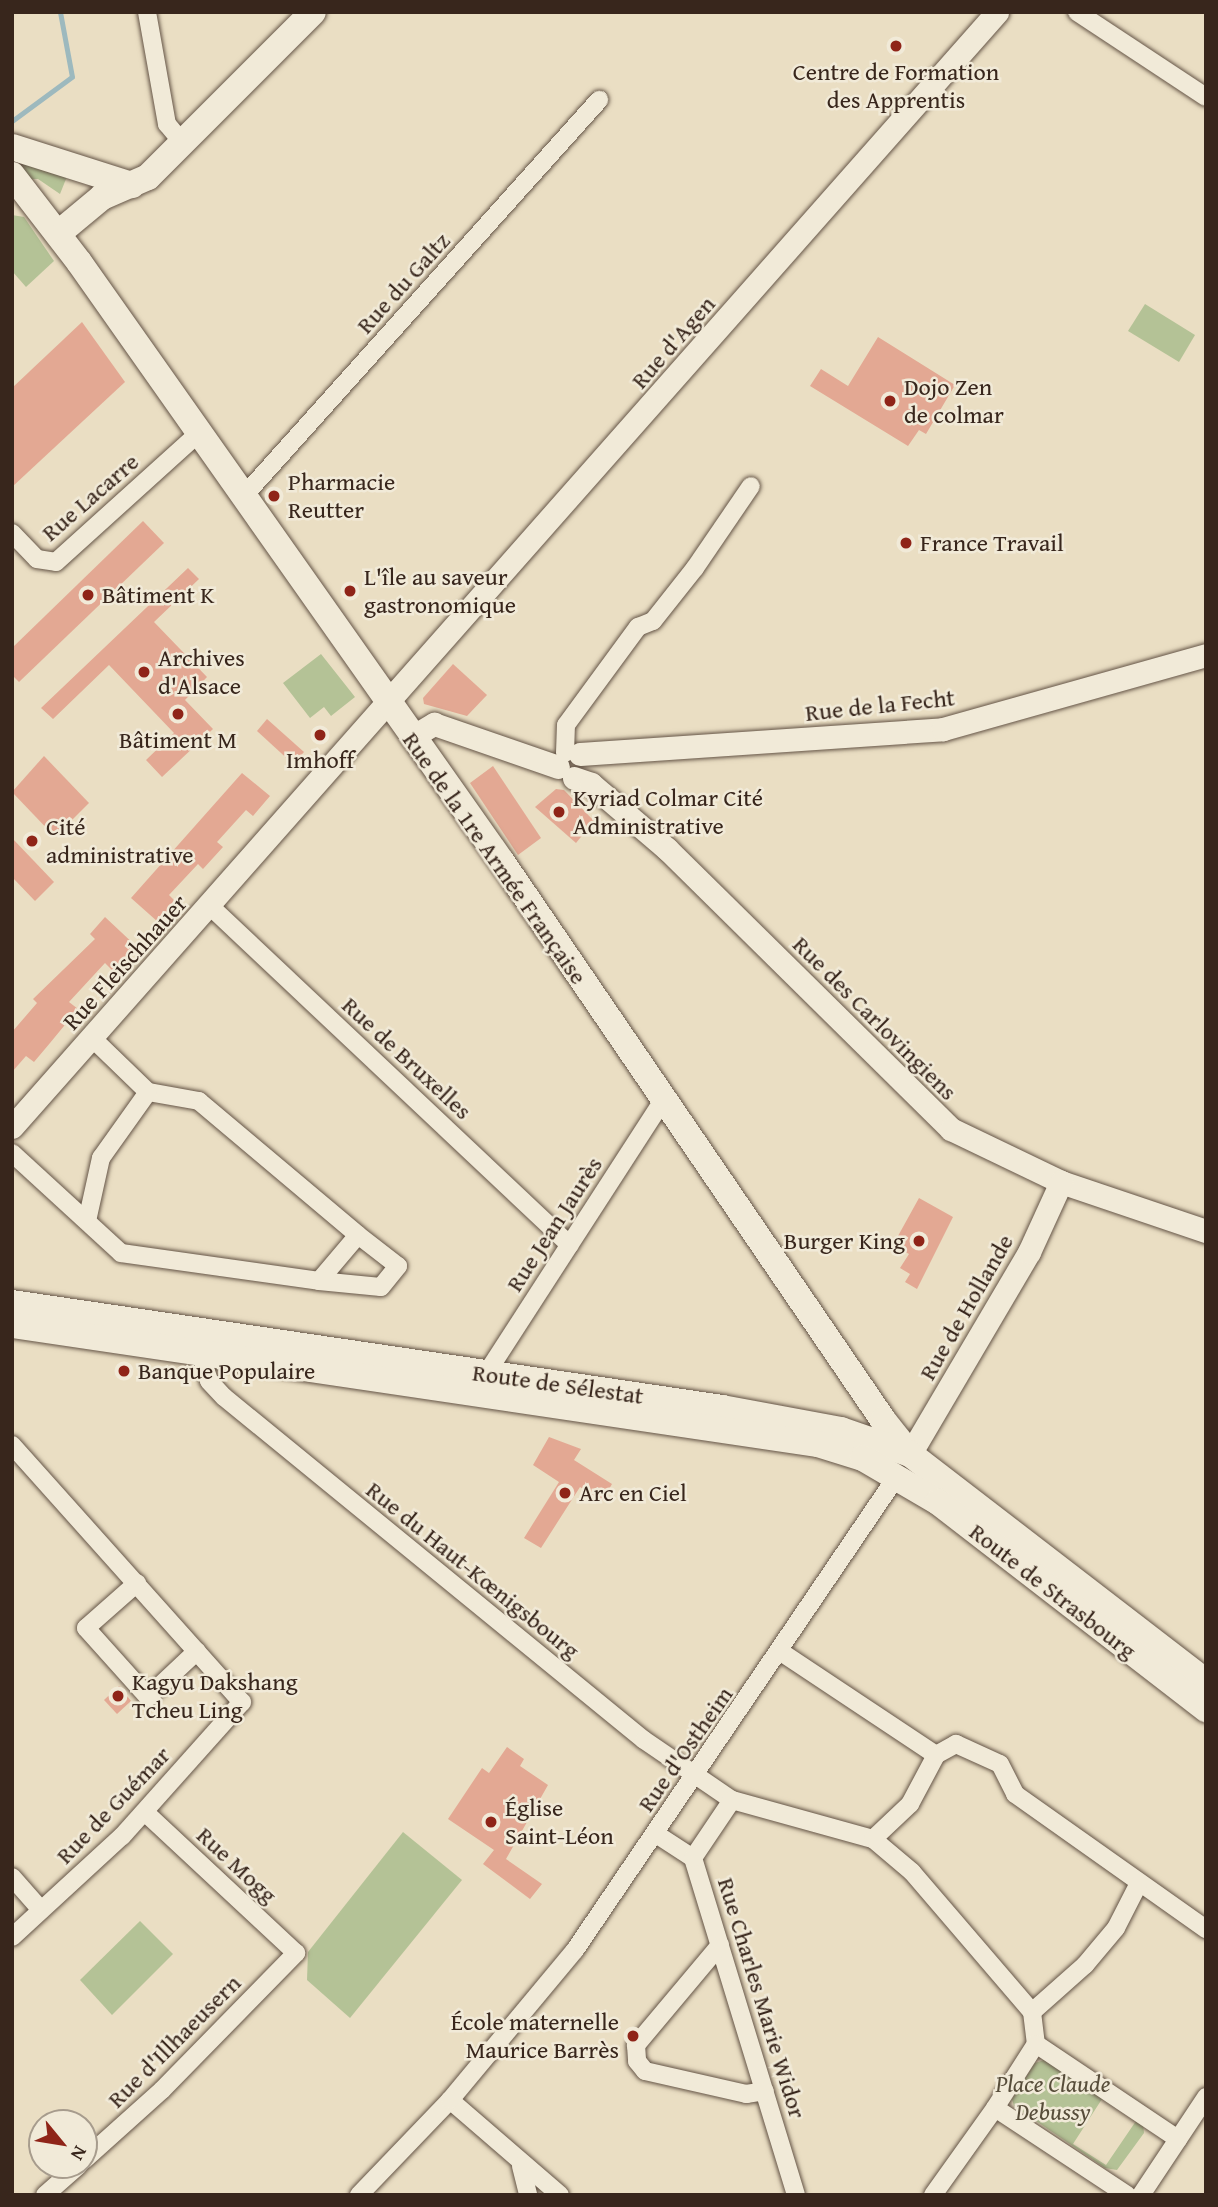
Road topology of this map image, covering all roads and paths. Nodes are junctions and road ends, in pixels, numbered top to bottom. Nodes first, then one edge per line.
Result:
1 (147, 12) edge
2 (313, 12) edge
3 (997, 12) edge
4 (1077, 12) edge
5 (1206, 97) edge
6 (599, 100) dead end
7 (184, 144) junction
8 (12, 147) edge
9 (132, 185) junction
10 (16, 189) edge
11 (66, 227) junction
12 (79, 262) junction
13 (199, 433) junction
14 (751, 486) dead end
15 (242, 498) junction
16 (12, 533) edge
17 (1206, 654) edge
18 (388, 707) junction
19 (412, 737) junction
20 (574, 764) junction
21 (210, 906) junction
22 (92, 1038) junction
23 (148, 1092) junction
24 (663, 1101) junction
25 (12, 1127) edge
26 (12, 1153) edge
27 (1061, 1182) junction
28 (87, 1221) junction
29 (1206, 1231) edge
30 (358, 1235) junction
31 (570, 1245) junction
32 (319, 1281) junction
33 (12, 1303) edge
34 (12, 1325) edge
35 (201, 1344) junction
36 (228, 1358) junction
37 (486, 1374) junction
38 (225, 1397) junction
39 (869, 1401) junction
40 (841, 1430) junction
41 (12, 1445) edge
42 (904, 1465) junction
43 (137, 1583) junction
44 (197, 1651) junction
45 (781, 1652) junction
46 (1206, 1682) edge
47 (1206, 1709) edge
48 (936, 1755) junction
49 (696, 1776) junction
50 (732, 1800) junction
51 (145, 1812) junction
52 (656, 1834) junction
53 (873, 1839) junction
54 (693, 1858) junction
55 (12, 1877) edge
56 (1138, 1885) junction
57 (41, 1910) junction
58 (1206, 1929) edge
59 (12, 1937) edge
60 (720, 1945) junction
61 (296, 1953) joint
62 (1032, 2012) junction
63 (1036, 2044) junction
64 (765, 2091) junction
65 (1206, 2097) edge
66 (450, 2099) junction
67 (995, 2108) junction
68 (1178, 2139) junction
69 (98, 2147) edge
70 (521, 2166) junction
71 (64, 2179) edge
72 (46, 2195) edge
73 (359, 2195) edge
74 (528, 2195) edge
75 (560, 2195) edge
76 (796, 2195) edge
77 (933, 2195) edge
78 (1127, 2195) edge
79 (1141, 2195) edge

1 - 7 street
2 - 7 main road
3 - 18 street, Rue d'Agen
4 - 5 street
6 - 15 street, Rue du Galtz
7 - 9 main road
8 - 9 main road
9 - 11 main road
10 - 11 main road
10 - 12 main road
11 - 12 main road
12 - 13 main road, Rue de la 1re Armée Française
13 - 15 main road, Rue de la 1re Armée Française
13 - 16 street, Rue Lacarre
14 - 20 street
15 - 18 main road, Rue de la 1re Armée Française
17 - 20 street, Rue de la Fecht
18 - 19 main road, Rue de la 1re Armée Française
18 - 21 street, Rue Fleischhauer
19 - 20 street, Rue de la Fecht
19 - 24 main road, Rue de la 1re Armée Française
20 - 27 street, Rue des Carlovingiens
21 - 22 street, Rue Fleischhauer
21 - 31 street, Rue de Bruxelles
22 - 23 street
22 - 25 street, Rue Fleischhauer
23 - 28 street
23 - 30 street
24 - 31 street, Rue Jean Jaurès
24 - 39 main road, Rue de la 1re Armée Française
26 - 28 street
27 - 29 street, Rue des Carlovingiens
27 - 42 street, Rue de Hollande
28 - 32 street
30 - 32 street
30 - 32 street
31 - 37 street, Rue Jean Jaurès
33 - 35 main road, Route de Sélestat
34 - 35 main road, Route de Sélestat
35 - 36 main road, Route de Sélestat
35 - 37 main road, Route de Sélestat
35 - 38 street, Rue du Haut-Kœnigsbourg
36 - 38 street
36 - 42 main road, Route de Sélestat
37 - 40 main road, Route de Sélestat
38 - 49 street, Rue du Haut-Kœnigsbourg
39 - 40 main road
39 - 42 main road, Rue de la 1re Armée Française
40 - 42 main road, Route de Sélestat
41 - 43 street
42 - 45 street, Rue d'Ostheim
42 - 46 main road, Route de Strasbourg
42 - 47 main road, Route de Strasbourg
43 - 44 street
43 - 44 street
44 - 51 street, Rue de Guémar
45 - 48 street
45 - 49 street, Rue d'Ostheim
48 - 53 street
48 - 56 street
49 - 50 street, Rue du Haut-Kœnigsbourg
49 - 52 street, Rue d'Ostheim
50 - 53 street, Rue du Haut-Kœnigsbourg
50 - 54 street
51 - 57 street, Rue de Guémar
51 - 61 street, Rue Mogg
52 - 54 street, Rue Charles Marie Widor
52 - 66 street, Rue d'Ostheim
53 - 62 street
54 - 60 street, Rue Charles Marie Widor
55 - 57 street
56 - 58 street
56 - 62 street
57 - 59 street, Rue de Guémar
60 - 64 street, Rue Charles Marie Widor
60 - 64 street
61 - 69 street, Rue d'Illhaeusern
62 - 63 street
63 - 67 street
63 - 68 street
64 - 76 street, Rue Charles Marie Widor
65 - 68 street
66 - 70 street
66 - 73 street, Rue d'Ostheim
67 - 77 street
67 - 78 street
68 - 79 street
70 - 74 street
70 - 75 street
71 - 72 street

